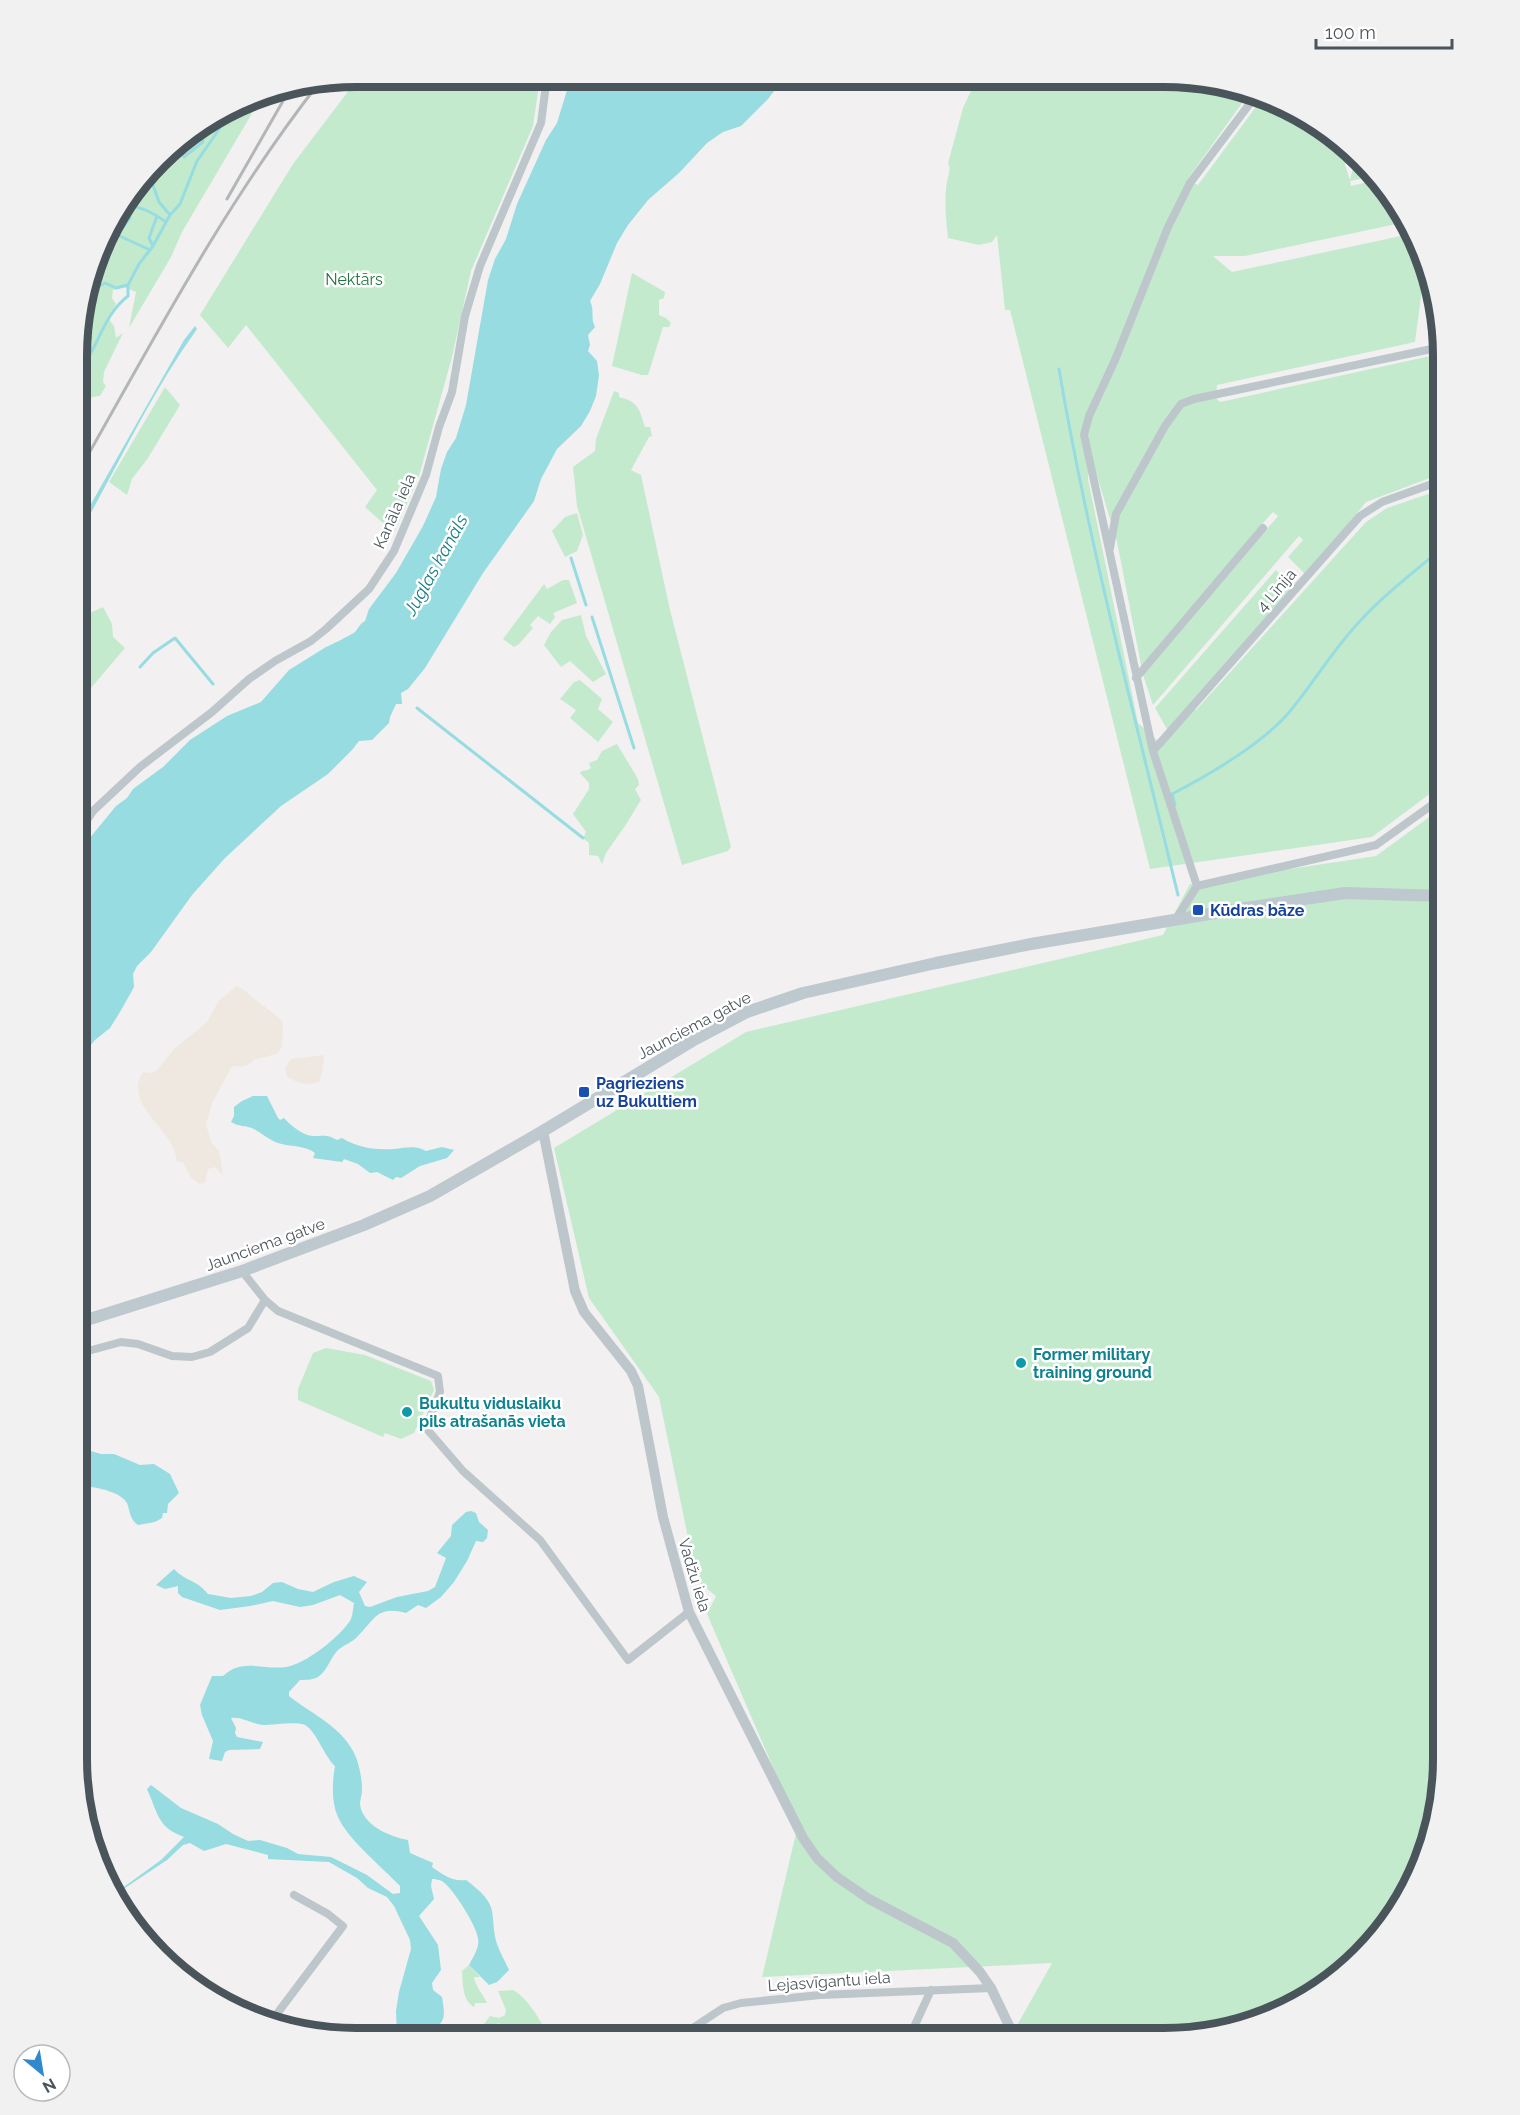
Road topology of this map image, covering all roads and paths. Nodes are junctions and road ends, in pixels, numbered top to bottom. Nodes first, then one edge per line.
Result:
1 (546, 87) edge
2 (1251, 101) edge
3 (1433, 349) edge
4 (1433, 484) edge
5 (1263, 528) dead end
6 (1110, 551) junction
7 (1136, 678) junction
8 (1153, 751) junction
9 (1433, 804) edge
10 (87, 820) edge
11 (1197, 886) junction
12 (1433, 896) edge
13 (1176, 919) junction
14 (543, 1131) junction
15 (242, 1271) junction
16 (264, 1300) junction
17 (87, 1320) edge
18 (87, 1351) edge
19 (688, 1612) junction
20 (294, 1895) dead end
21 (991, 1988) junction
22 (931, 1990) junction
23 (276, 2016) edge
24 (693, 2028) edge
25 (914, 2028) edge
26 (1010, 2028) edge

1 - 10 street, Kanāla iela
2 - 6 street
3 - 6 street
4 - 8 street, 4 Līnija
5 - 7 street
6 - 7 street
7 - 8 street
8 - 11 street
9 - 11 street
11 - 13 street
12 - 13 main road, Jaunciema gatve
13 - 14 main road, Jaunciema gatve
14 - 15 main road, Jaunciema gatve
14 - 19 street, Vadžu iela
15 - 16 street
15 - 17 main road, Jaunciema gatve
16 - 18 street
16 - 19 street
19 - 21 street, Vadžu iela
20 - 23 street
21 - 22 street, Lejasvīgantu iela
21 - 26 street, Vadžu iela
22 - 24 street, Lejasvīgantu iela
22 - 25 street

